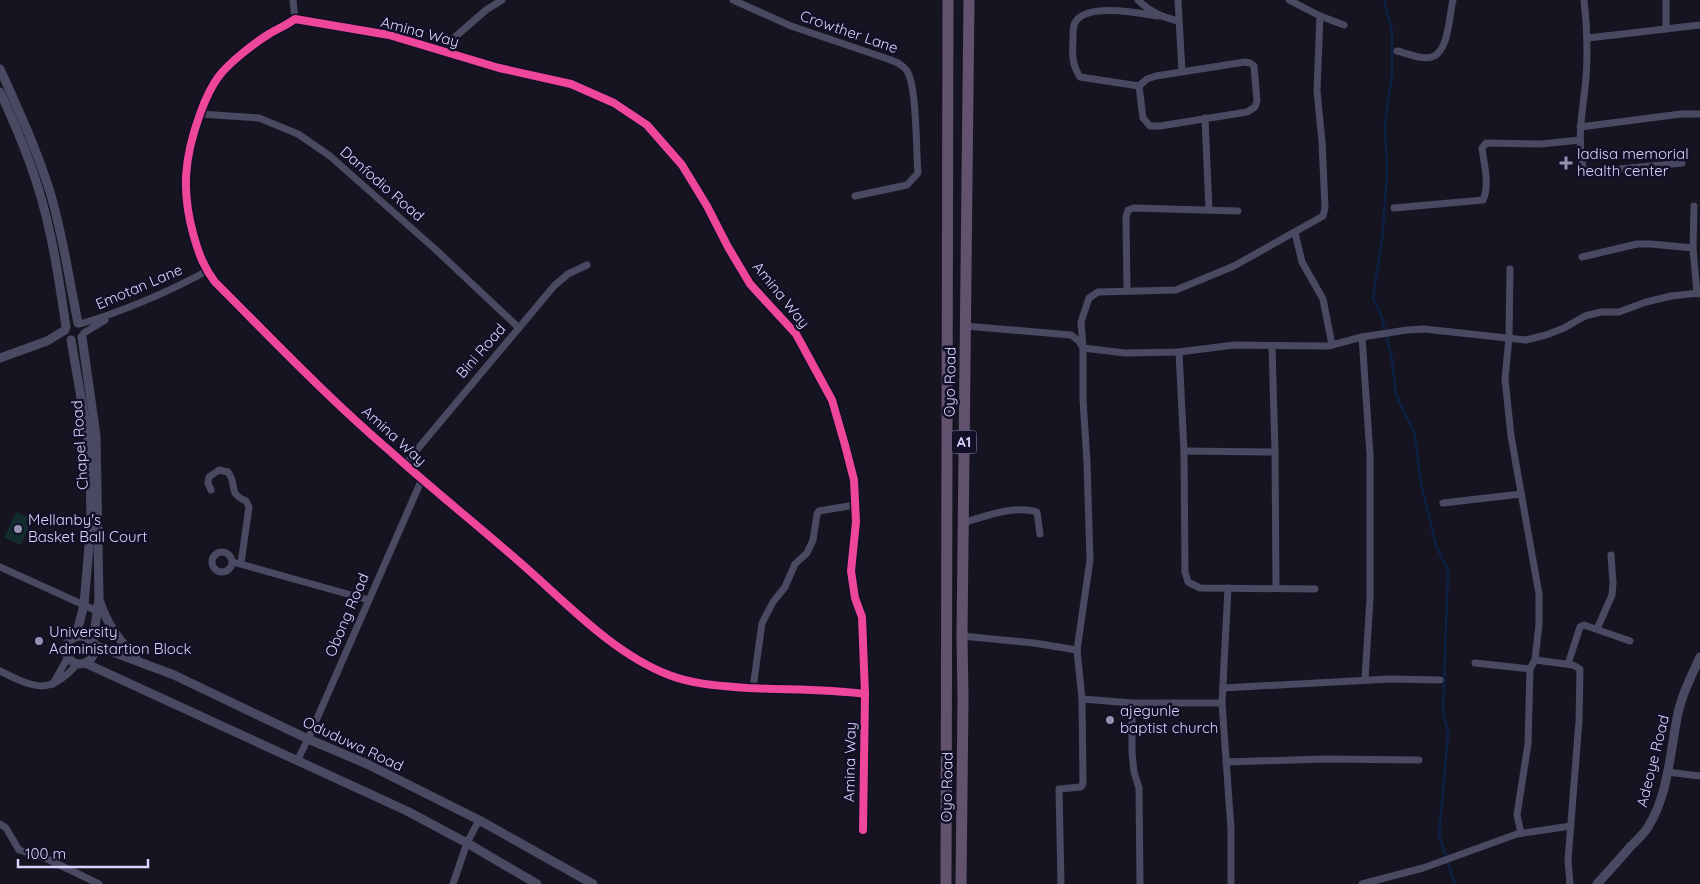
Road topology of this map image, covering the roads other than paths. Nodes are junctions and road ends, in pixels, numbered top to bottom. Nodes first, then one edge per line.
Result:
1 (293, 0) edge
2 (502, 0) edge
3 (733, 0) edge
4 (948, 0) edge
5 (969, 0) edge
6 (1138, 0) edge
7 (1178, 0) edge
8 (1289, 0) edge
9 (1453, 0) edge
10 (1584, 0) edge
11 (1666, 0) edge
12 (1158, 16) junction
13 (1320, 16) junction
14 (295, 19) junction
15 (1178, 21) junction
16 (1344, 25) dead end
17 (1700, 26) edge
18 (1666, 28) junction
19 (1588, 38) junction
20 (439, 51) junction
21 (1396, 51) dead end
22 (0, 68) edge
23 (1182, 71) junction
24 (1139, 86) junction
25 (0, 92) edge
26 (200, 114) junction
27 (1700, 114) edge
28 (1205, 118) junction
29 (1580, 128) junction
30 (1580, 140) junction
31 (1682, 163) dead end
32 (855, 196) dead end
33 (1694, 206) dead end
34 (1394, 208) dead end
35 (1209, 209) junction
36 (1238, 210) dead end
37 (1295, 233) junction
38 (1694, 248) junction
39 (1582, 257) dead end
40 (587, 265) dead end
41 (1510, 269) dead end
42 (207, 271) junction
43 (1127, 291) junction
44 (1699, 294) edge
45 (965, 326) junction
46 (519, 328) junction
47 (81, 329) junction
48 (68, 334) junction
49 (1362, 337) junction
50 (1509, 338) junction
51 (1332, 345) junction
52 (1272, 346) junction
53 (1083, 348) junction
54 (1179, 352) junction
55 (0, 358) edge
56 (1184, 451) junction
57 (1275, 452) junction
58 (404, 464) junction
59 (422, 479) junction
60 (211, 490) dead end
61 (1520, 494) junction
62 (1444, 503) dead end
63 (855, 505) junction
64 (963, 522) junction
65 (1040, 534) dead end
66 (1611, 555) dead end
67 (0, 567) edge
68 (1228, 588) junction
69 (1276, 588) junction
70 (1315, 589) dead end
71 (99, 598) junction
72 (369, 600) junction
73 (84, 605) junction
74 (97, 612) junction
75 (1597, 629) junction
76 (76, 636) junction
77 (962, 636) junction
78 (1630, 641) dead end
79 (93, 643) junction
80 (1077, 650) junction
81 (68, 656) junction
82 (1700, 657) edge
83 (1535, 660) junction
84 (139, 662) junction
85 (1475, 663) dead end
86 (81, 664) junction
87 (1568, 664) junction
88 (1530, 669) junction
89 (0, 671) edge
90 (1365, 680) junction
91 (1440, 680) dead end
92 (53, 685) junction
93 (753, 688) junction
94 (1223, 688) junction
95 (865, 694) junction
96 (1082, 699) junction
97 (1132, 703) junction
98 (1222, 703) junction
99 (308, 739) junction
100 (945, 757) junction
101 (962, 757) junction
102 (1419, 760) dead end
103 (297, 761) junction
104 (1226, 762) junction
105 (1667, 772) junction
106 (1700, 776) edge
107 (479, 820) junction
108 (0, 824) edge
109 (1572, 826) junction
110 (863, 830) dead end
111 (1521, 833) junction
112 (467, 843) junction
113 (99, 884) edge
114 (453, 884) edge
115 (537, 884) edge
116 (593, 884) edge
117 (946, 884) edge
118 (961, 884) edge
119 (1061, 884) edge
120 (1140, 884) edge
121 (1231, 884) edge
122 (1362, 884) edge
123 (1570, 884) edge
124 (1596, 884) edge

1 - 14 street
2 - 20 street
3 - 32 street, Crowther Lane
4 - 100 highway, Oyo Road / A1
5 - 45 highway, Oyo Road / A1
6 - 12 street
7 - 15 street
8 - 13 street
9 - 21 street
10 - 19 street
11 - 18 street
12 - 15 street
12 - 24 street
13 - 16 street
13 - 37 street
14 - 20 street, Amina Way
14 - 26 street, Amina Way
15 - 23 street
17 - 18 street
18 - 19 street
19 - 29 street
20 - 63 street, Amina Way
22 - 47 street, Chapel Road
23 - 24 street
23 - 28 street
24 - 28 street
25 - 48 street, Chapel Road
26 - 42 street, Amina Way
26 - 46 street, Danfodio Road
27 - 29 street
28 - 35 street
29 - 30 street
30 - 31 street
30 - 34 street
33 - 38 street
35 - 36 street
35 - 43 street
37 - 43 street
37 - 51 street
38 - 39 street
38 - 44 street
40 - 46 street, Bini Road
41 - 50 street
42 - 47 street, Emotan Lane
42 - 58 street, Amina Way
43 - 53 street
44 - 50 street
45 - 53 street
45 - 64 highway, Oyo Road / A1
46 - 58 street, Bini Road
47 - 48 street
47 - 48 street
47 - 71 street, Chapel Road
48 - 55 street
48 - 73 street, Chapel Road
49 - 50 street
49 - 51 street
49 - 90 street
50 - 61 street
51 - 52 street
52 - 54 street
52 - 57 street
53 - 54 street
53 - 80 street
54 - 56 street
56 - 57 street
56 - 68 street
57 - 69 street
58 - 59 street, Amina Way
59 - 72 street, Obong Road
59 - 93 street, Amina Way
60 - 72 street
61 - 62 street
61 - 83 street
63 - 93 street
63 - 95 street, Amina Way
64 - 65 street
64 - 77 highway, Oyo Road / A1
66 - 75 street
67 - 73 street
68 - 69 street
68 - 94 street
69 - 70 street
71 - 74 street, Chapel Road
71 - 84 street
72 - 99 street, Obong Road
73 - 74 street
73 - 76 street, Chapel Road
74 - 79 street, Chapel Road
75 - 78 street
75 - 87 street
76 - 79 street
76 - 81 street
77 - 80 street
77 - 101 highway, Oyo Road / A1
79 - 84 street, Oduduwa Road
79 - 86 street
80 - 96 street
81 - 86 street
81 - 92 street
82 - 105 street, Adeoye Road
83 - 87 street
83 - 88 street
84 - 99 street, Oduduwa Road
85 - 88 street
86 - 92 street
86 - 103 street
87 - 109 street
88 - 111 street
89 - 92 street
90 - 91 street
90 - 94 street
93 - 95 street, Amina Way
94 - 98 street
95 - 110 street, Amina Way
96 - 97 street
96 - 119 street
97 - 98 street
97 - 120 street
98 - 104 street
99 - 103 street, Obong Road
99 - 107 street, Oduduwa Road
100 - 101 highway
100 - 117 highway, Oyo Road / A1
101 - 118 highway, Oyo Road / A1
102 - 104 street
103 - 112 street
104 - 121 street
105 - 106 street
105 - 124 street, Adeoye Road
107 - 112 street
107 - 116 street, Oduduwa Road
108 - 113 street
109 - 111 street
109 - 123 street
111 - 122 street
112 - 114 street
112 - 115 street

